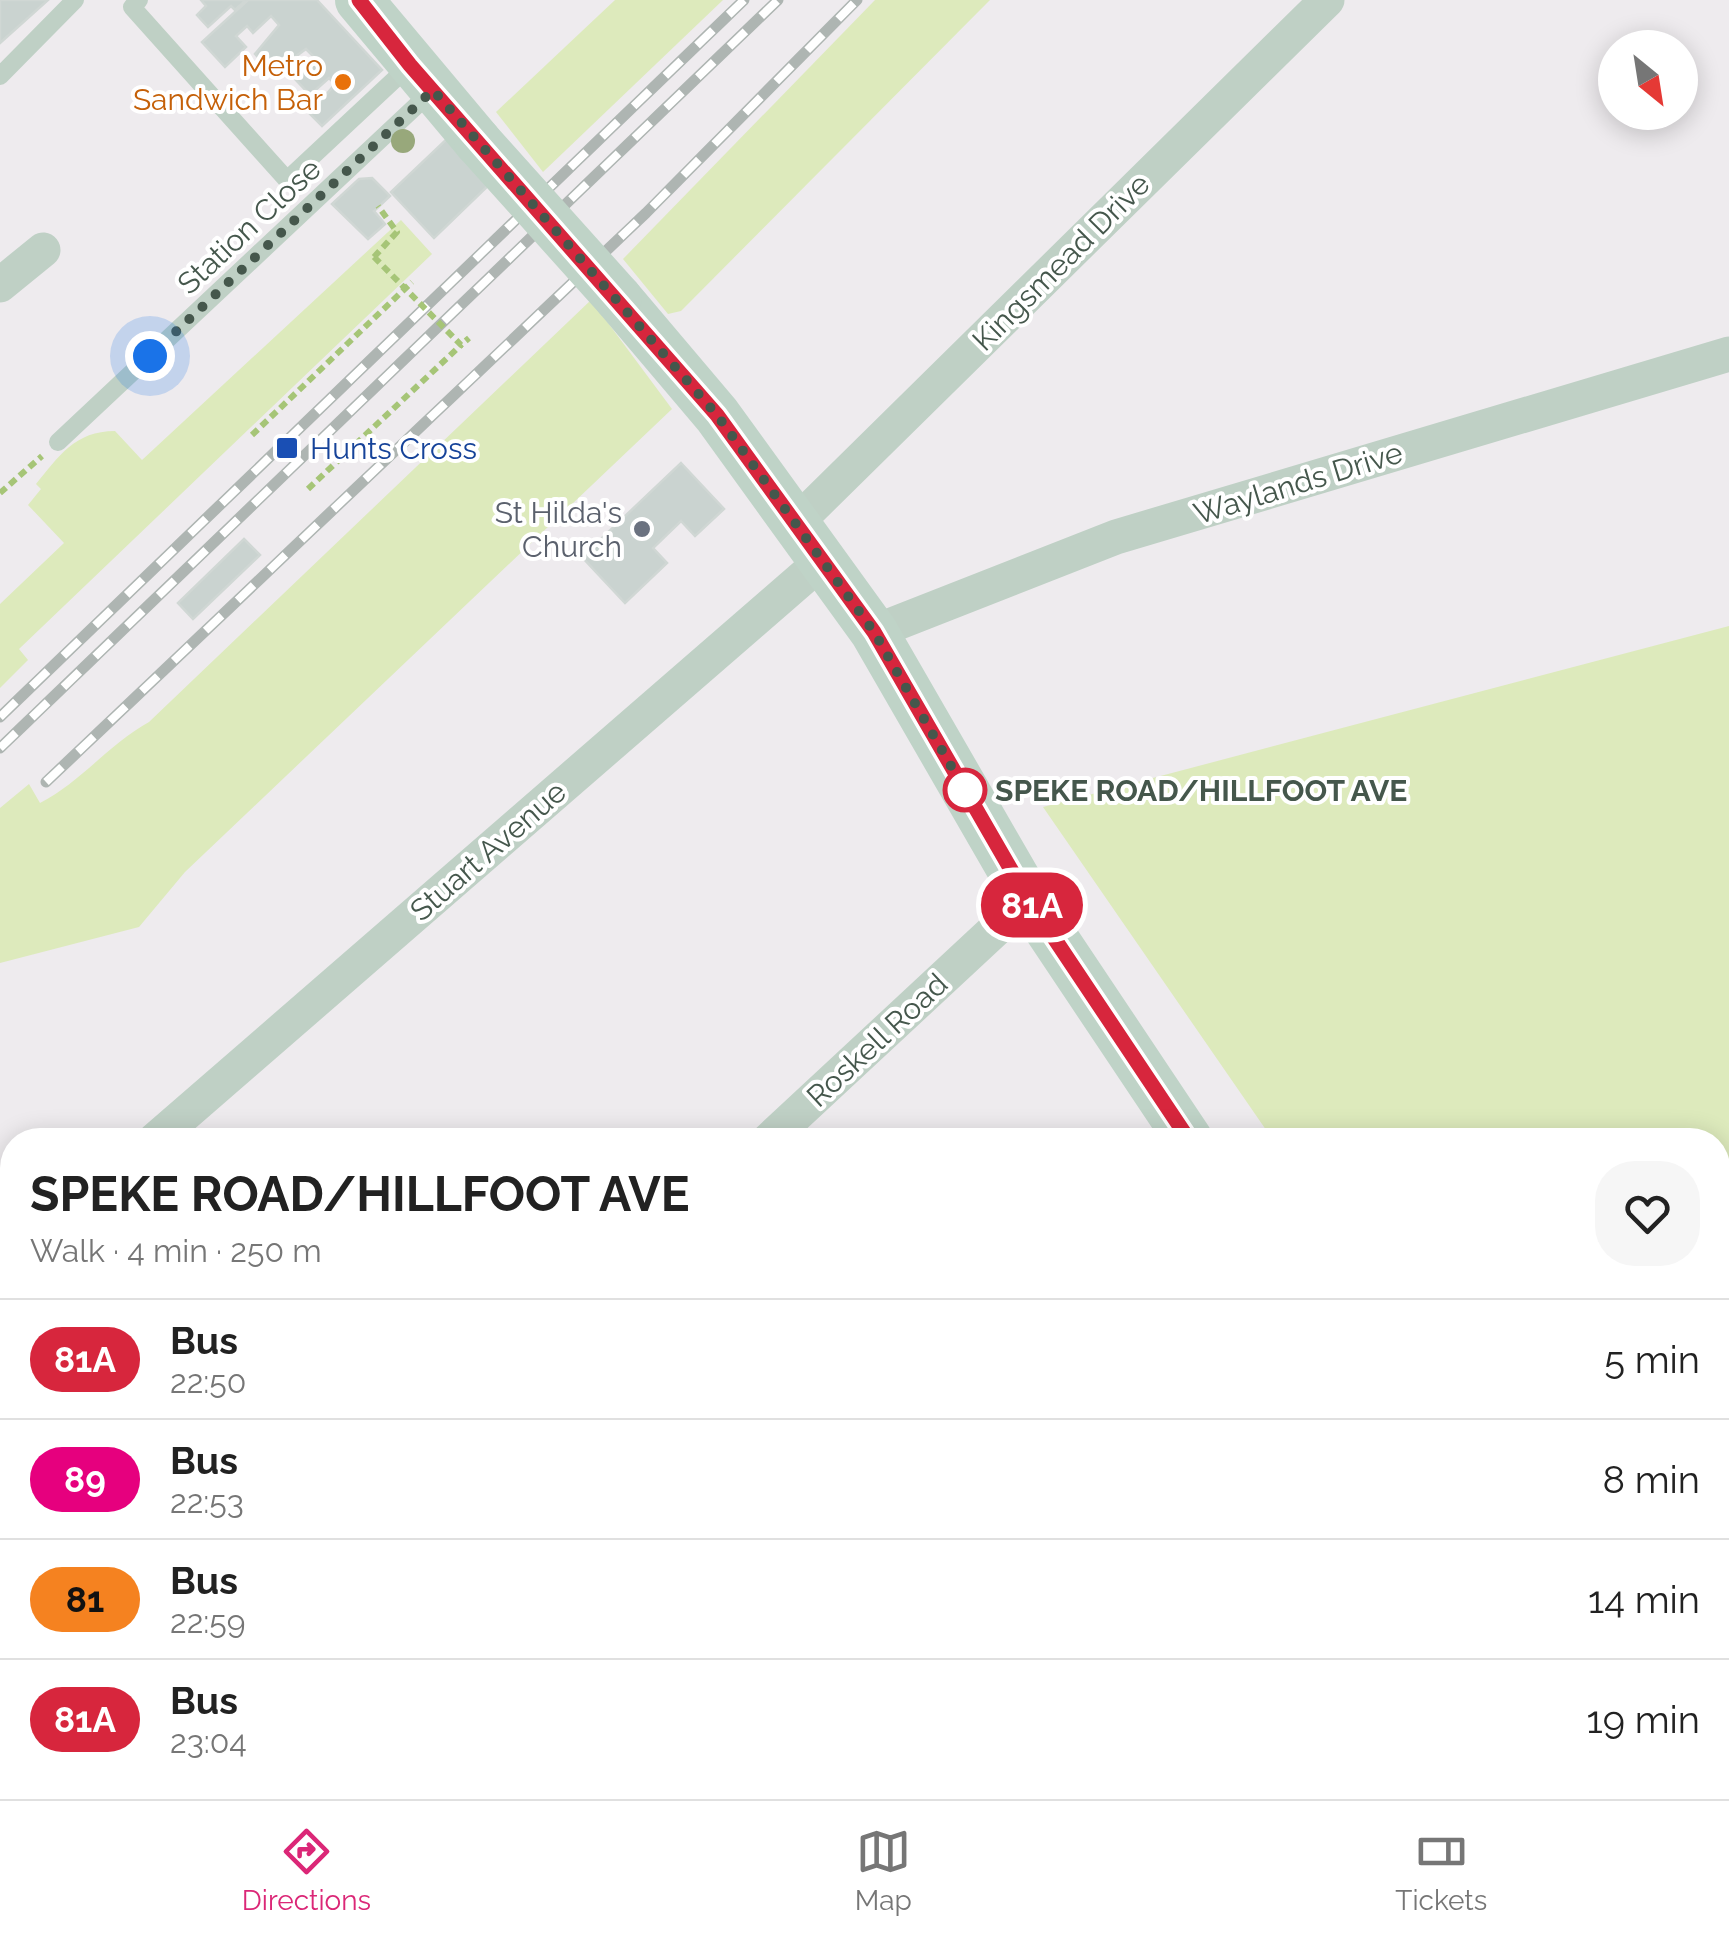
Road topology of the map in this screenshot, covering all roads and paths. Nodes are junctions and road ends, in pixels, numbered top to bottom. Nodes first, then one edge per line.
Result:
1 (75, 0) edge
2 (140, 0) edge
3 (359, 0) edge
4 (1327, 0) edge
5 (0, 76) edge
6 (422, 78) junction
7 (378, 206) dead end
8 (43, 250) dead end
9 (409, 285) junction
10 (0, 286) edge
11 (468, 338) dead end
12 (461, 345) junction
13 (1729, 354) edge
14 (252, 434) dead end
15 (58, 442) joint
16 (308, 490) dead end
17 (0, 493) edge
18 (808, 543) junction
19 (874, 632) junction
20 (1028, 899) junction
21 (168, 1128) edge
22 (782, 1128) edge
23 (1181, 1128) edge

1 - 5 lane
2 - 6 lane
3 - 6 street
4 - 18 street, Kingsmead Drive
6 - 15 lane, Station Close
6 - 18 street, bridge
7 - 9 path, bridge
8 - 10 street
9 - 12 path, bridge
9 - 14 path
11 - 12 path, bridge
12 - 16 path
13 - 19 street, Waylands Drive
15 - 17 path
18 - 19 street
18 - 21 street, Stuart Avenue
19 - 20 street
20 - 22 street, Roskell Road
20 - 23 street

